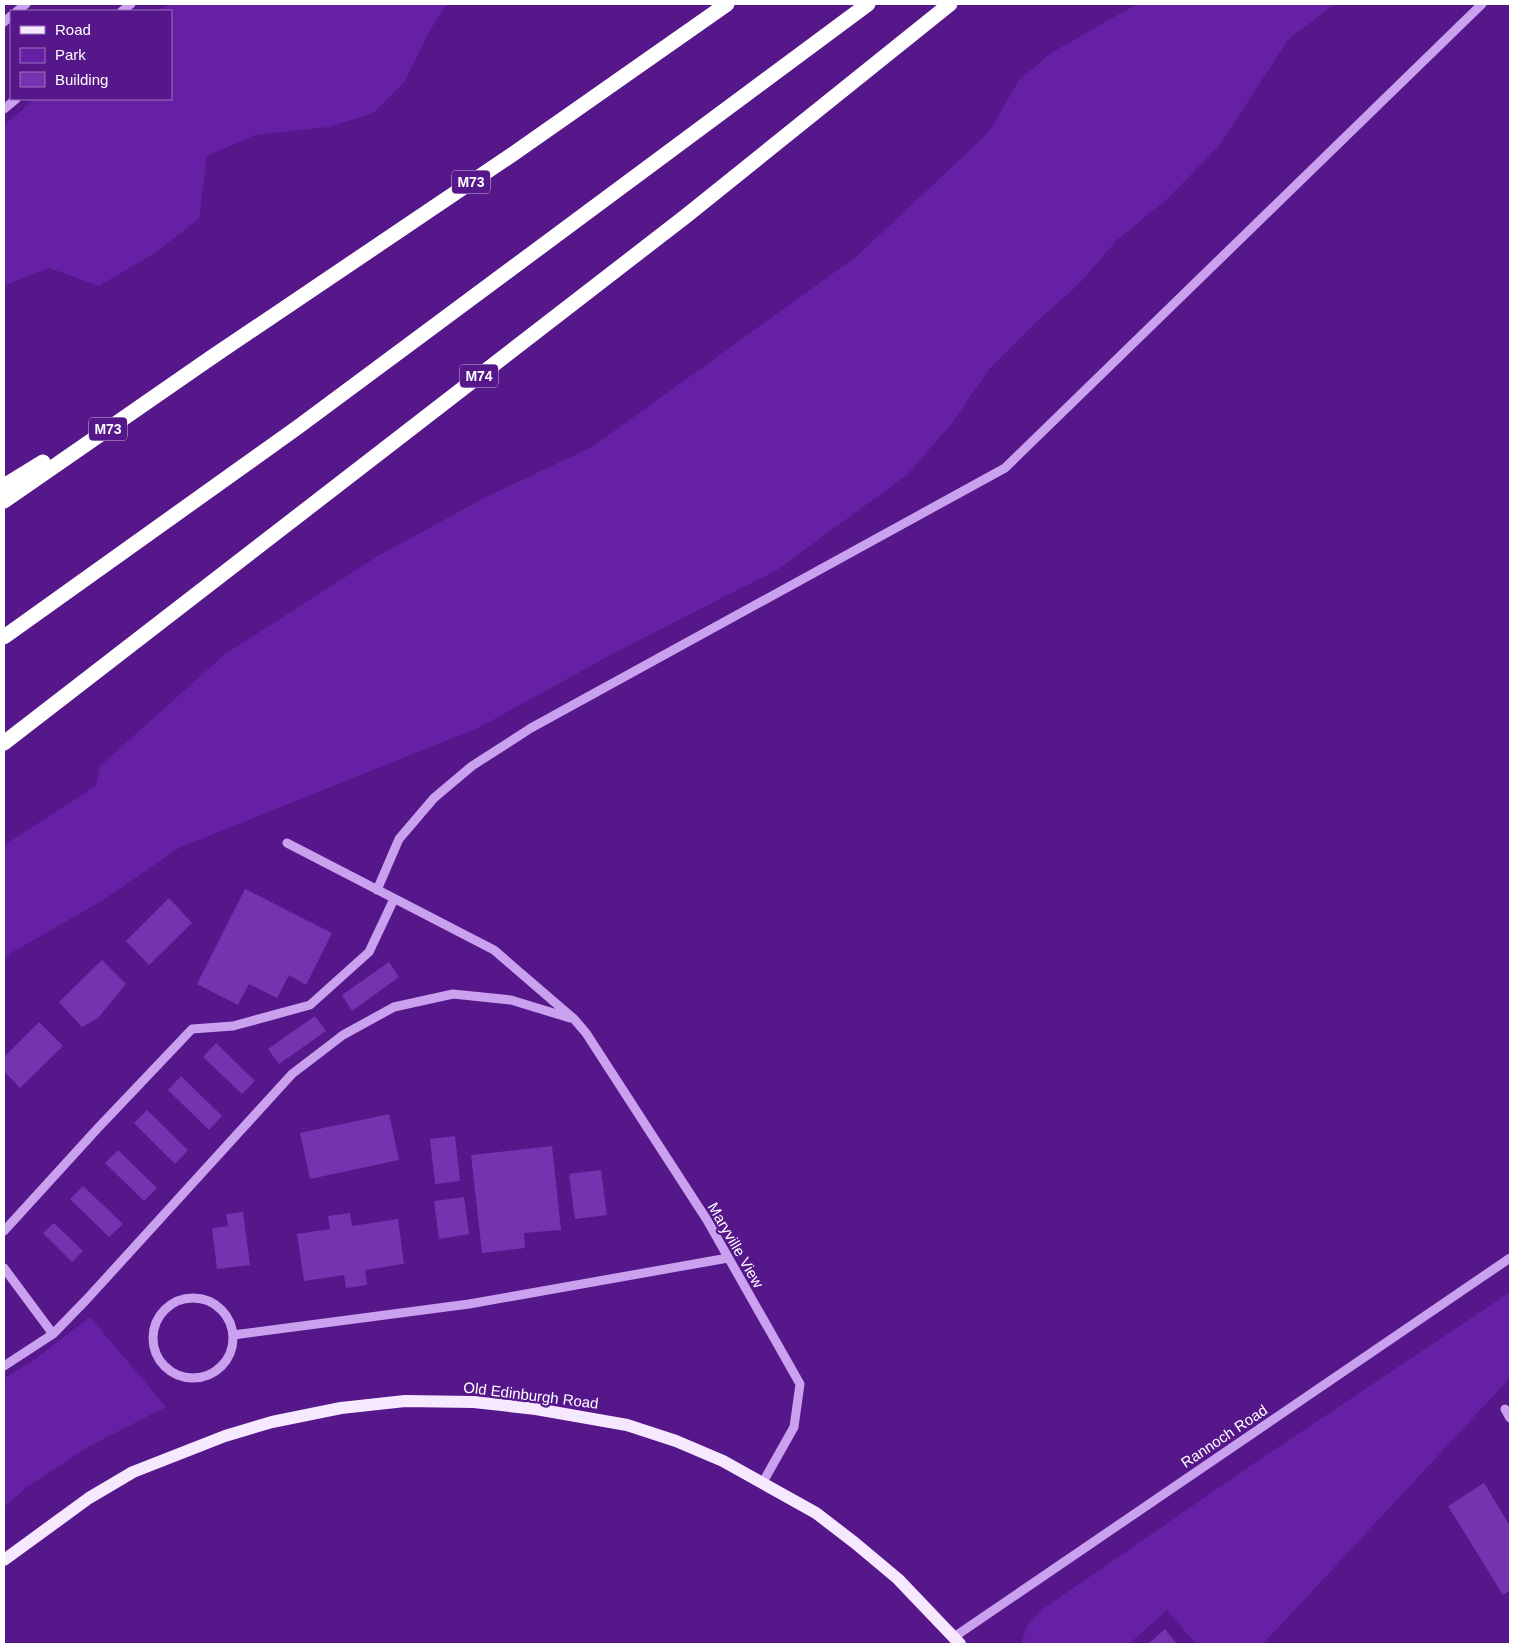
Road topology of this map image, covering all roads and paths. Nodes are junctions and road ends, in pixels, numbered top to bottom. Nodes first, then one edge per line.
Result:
1 (727, 4) edge
2 (868, 4) edge
3 (950, 4) edge
4 (1482, 4) edge
5 (15, 100) edge
6 (4, 109) edge
7 (212, 357) junction
8 (4, 486) edge
9 (4, 501) edge
10 (4, 638) edge
11 (4, 743) edge
12 (286, 843) dead end
13 (376, 890) junction
14 (394, 899) junction
15 (574, 1019) junction
16 (4, 1231) edge
17 (728, 1258) junction
18 (1510, 1258) edge
19 (4, 1268) edge
20 (53, 1334) junction
21 (233, 1335) junction
22 (4, 1366) edge
23 (1505, 1409) dead end
24 (1510, 1418) edge
25 (763, 1482) junction
26 (4, 1560) edge
27 (957, 1641) edge

1 - 7 highway, M73
2 - 10 highway
3 - 11 highway, M74
4 - 13 street
5 - 6 street
7 - 8 highway, M73
7 - 9 highway, M73
12 - 13 street, Maryville View
13 - 14 street, Maryville View
14 - 15 street, Maryville View
14 - 16 street
15 - 17 street, Maryville View
15 - 20 street
17 - 21 street
17 - 25 street, Maryville View
18 - 27 street, Rannoch Road
19 - 20 street
20 - 22 street
21 - 21 street
23 - 24 street
25 - 26 main road, Old Edinburgh Road
25 - 27 main road, Old Edinburgh Road

